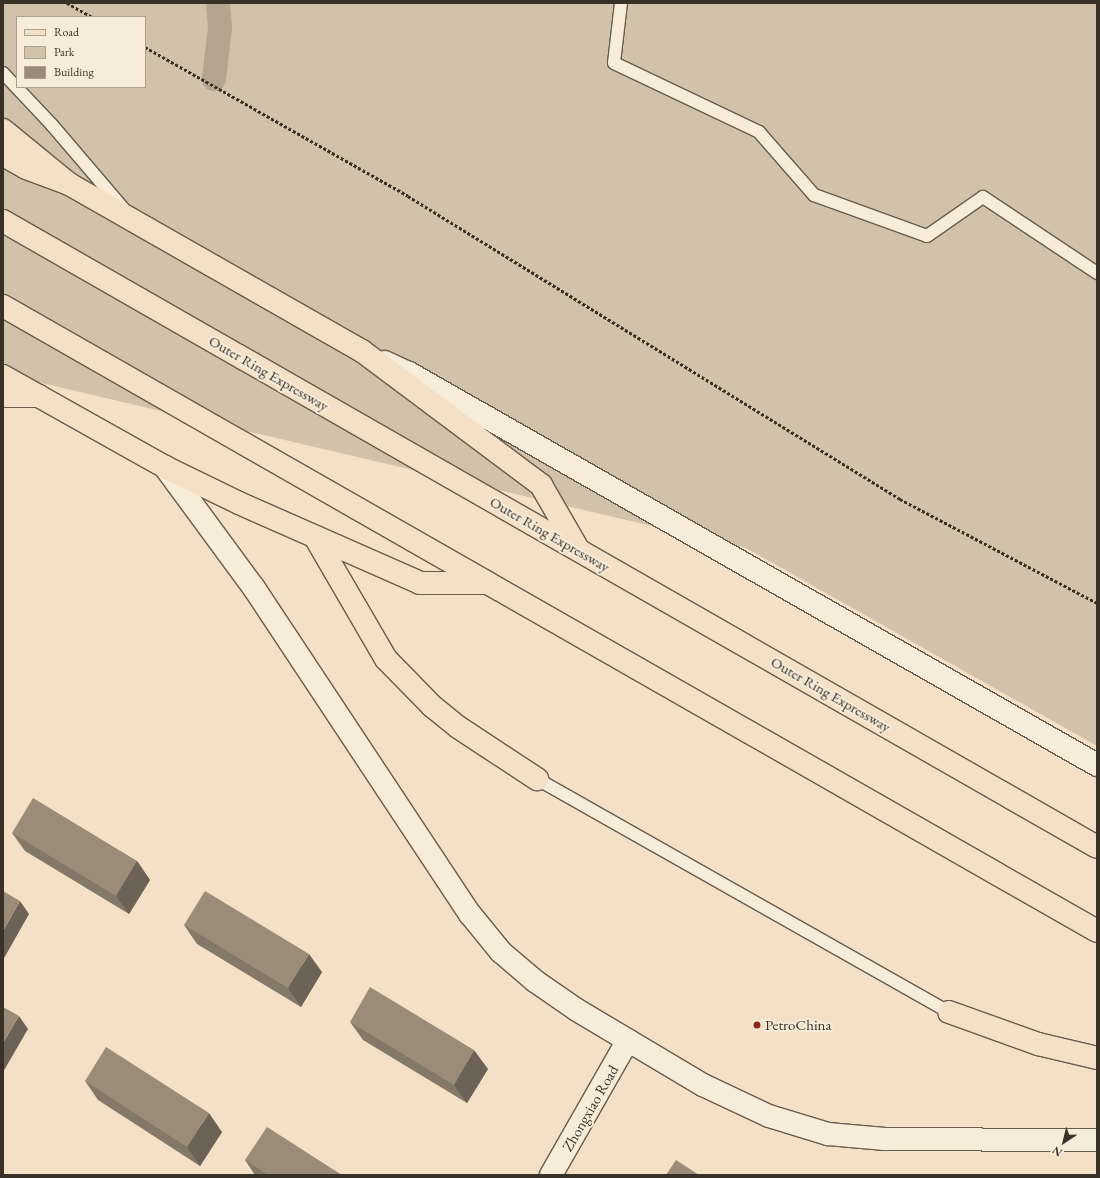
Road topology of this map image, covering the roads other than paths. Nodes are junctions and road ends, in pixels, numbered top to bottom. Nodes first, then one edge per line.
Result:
1 (621, 3) edge
2 (3, 73) edge
3 (16, 87) edge
4 (17, 88) edge
5 (3, 130) edge
6 (3, 155) edge
7 (69, 184) junction
8 (133, 220) junction
9 (3, 221) edge
10 (1097, 273) edge
11 (3, 306) edge
12 (362, 351) junction
13 (3, 376) edge
14 (3, 396) edge
15 (39, 396) junction
16 (165, 467) junction
17 (315, 537) junction
18 (578, 550) junction
19 (487, 582) junction
20 (1097, 765) edge
21 (537, 779) joint
22 (1097, 847) edge
23 (1097, 931) edge
24 (949, 1012) joint
25 (628, 1040) junction
26 (1097, 1058) edge
27 (1097, 1140) edge
28 (551, 1175) edge

1 - 10 lane
2 - 3 lane
4 - 8 lane
5 - 7 main road
6 - 7 main road
7 - 8 main road
8 - 12 main road
9 - 18 main road, Outer Ring Expressway
11 - 19 main road
12 - 18 main road
12 - 20 main road
13 - 15 main road
14 - 15 main road
15 - 16 main road
16 - 17 main road
16 - 25 main road
17 - 19 main road
17 - 21 main road
18 - 22 main road, Outer Ring Expressway
19 - 23 main road
21 - 24 lane
24 - 26 main road
25 - 27 main road
25 - 28 main road, Zhongxiao Road

